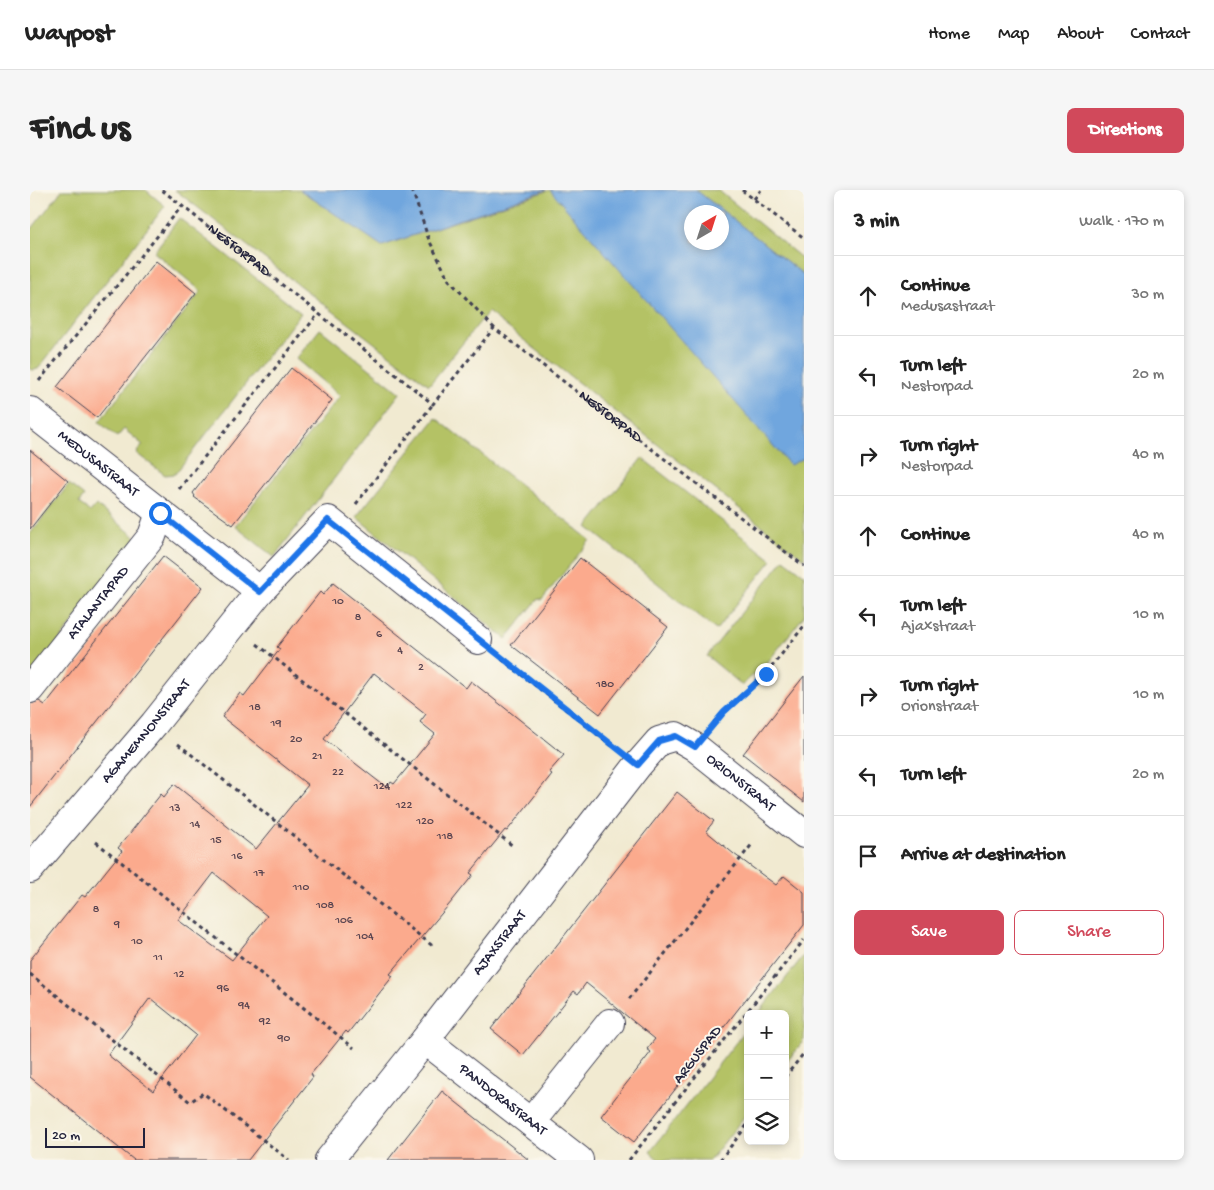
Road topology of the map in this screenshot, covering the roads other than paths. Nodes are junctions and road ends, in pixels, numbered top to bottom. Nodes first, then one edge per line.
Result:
1 (34, 419) edge
2 (160, 513) junction
3 (260, 592) junction
4 (478, 640) road end
5 (30, 689) edge
6 (686, 741) joint
7 (804, 834) edge
8 (30, 869) edge
9 (610, 1023) road end
10 (426, 1040) junction
11 (531, 1122) junction
12 (329, 1160) edge
13 (579, 1160) edge

1 - 2 street, MEDUSASTRAAT
2 - 3 street, MEDUSASTRAAT
2 - 5 street, ATALANTAPAD
3 - 4 street
3 - 8 street, AGAMEMNONSTRAAT
6 - 7 street, ORIONSTRAAT
6 - 10 street, AJAXSTRAAT
9 - 11 street
10 - 11 street, PANDORASTRAAT
10 - 12 street, AJAXSTRAAT
11 - 13 street, PANDORASTRAAT

